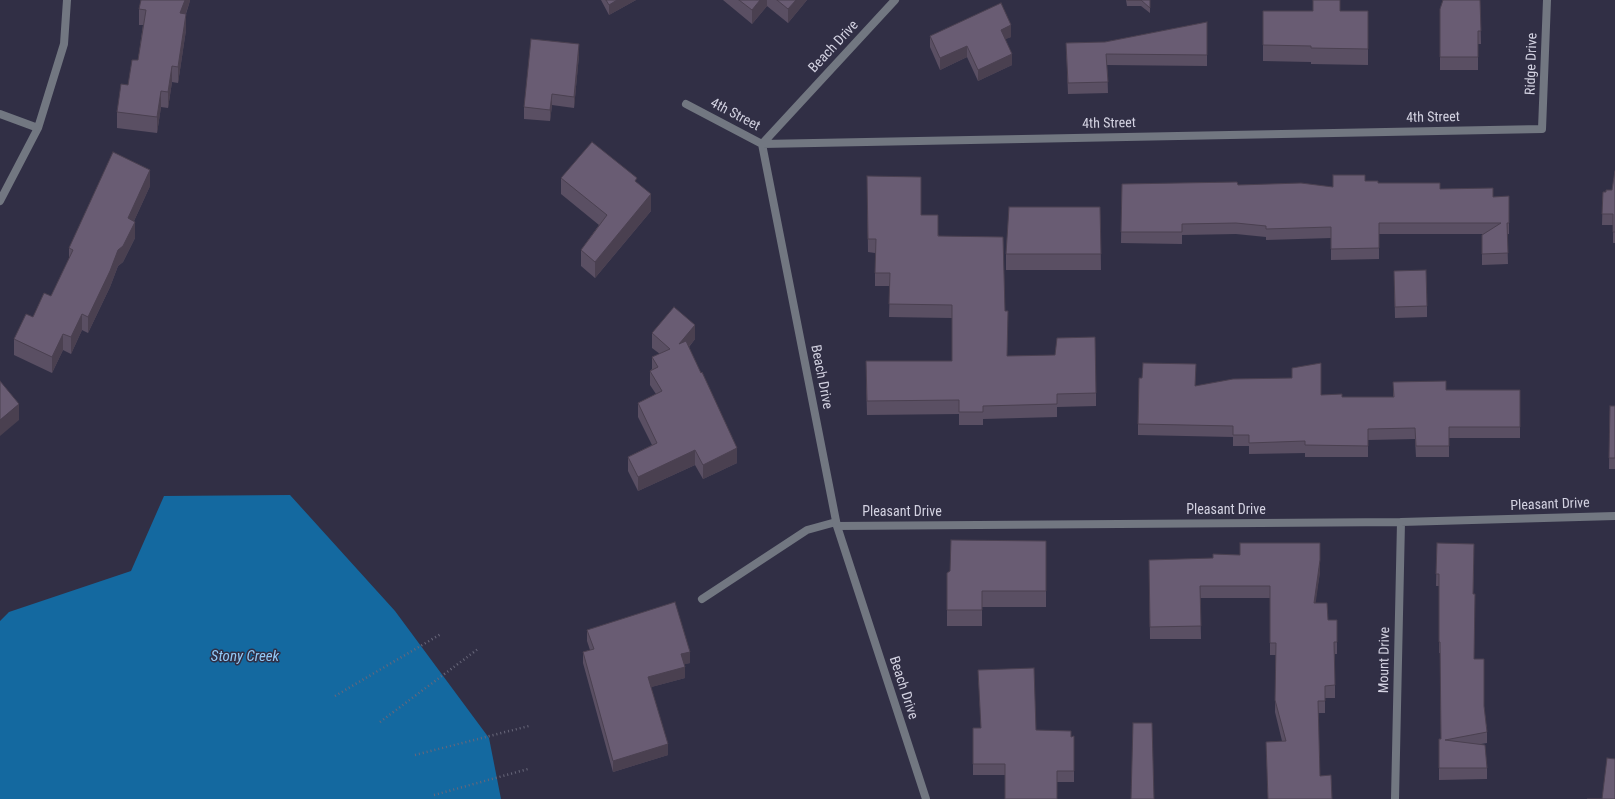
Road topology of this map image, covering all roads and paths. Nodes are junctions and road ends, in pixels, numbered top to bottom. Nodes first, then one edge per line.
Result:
1 (67, 0) edge
2 (895, 0) edge
3 (1547, 0) edge
4 (686, 104) dead end
5 (0, 114) edge
6 (38, 128) junction
7 (1542, 129) joint
8 (762, 144) junction
9 (0, 202) edge
10 (1615, 516) edge
11 (1401, 522) junction
12 (836, 524) junction
13 (702, 599) dead end
14 (441, 634) dead end
15 (478, 649) dead end
16 (336, 696) dead end
17 (380, 722) dead end
18 (529, 726) dead end
19 (416, 755) dead end
20 (528, 770) dead end
21 (434, 795) dead end
22 (926, 799) edge
23 (1395, 799) edge

1 - 6 street
2 - 8 street, Beach Drive
3 - 7 street, Ridge Drive
4 - 8 street, 4th Street
5 - 6 street
6 - 9 street
7 - 8 street, 4th Street
8 - 12 street, Beach Drive
10 - 11 street, Pleasant Drive
11 - 12 street, Pleasant Drive
11 - 23 street, Mount Drive
12 - 13 street, Pleasant Drive
12 - 22 street, Beach Drive
14 - 16 path
15 - 17 path
18 - 19 path
20 - 21 path

